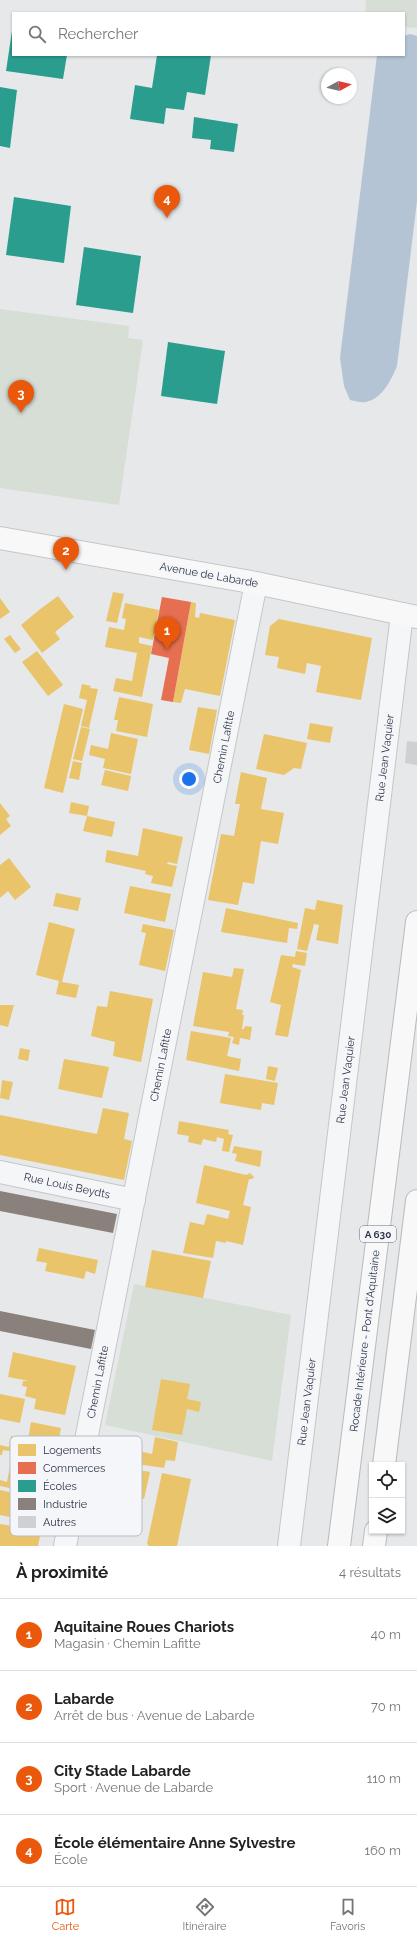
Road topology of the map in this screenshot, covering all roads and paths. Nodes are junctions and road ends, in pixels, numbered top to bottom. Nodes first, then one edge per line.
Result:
1 (0, 538) edge
2 (256, 583) junction
3 (410, 615) edge
4 (417, 922) edge
5 (0, 1172) edge
6 (134, 1200) junction
7 (417, 1202) edge
8 (88, 1436) edge
9 (384, 1462) edge
10 (376, 1534) edge
11 (68, 1536) edge
12 (66, 1546) edge
13 (289, 1546) edge
14 (340, 1546) edge
15 (374, 1546) edge

1 - 2 main road, Avenue de Labarde
2 - 3 main road, Avenue de Labarde
2 - 6 street, Chemin Lafitte
3 - 13 street, Rue Jean Vaquier
4 - 14 main road, Rocade Intérieure - Pont d'Aquitaine / A 630
5 - 6 street, Rue Louis Beydts
6 - 8 street, Chemin Lafitte
7 - 9 main road, A 630
10 - 15 main road
11 - 12 street, Chemin Lafitte

